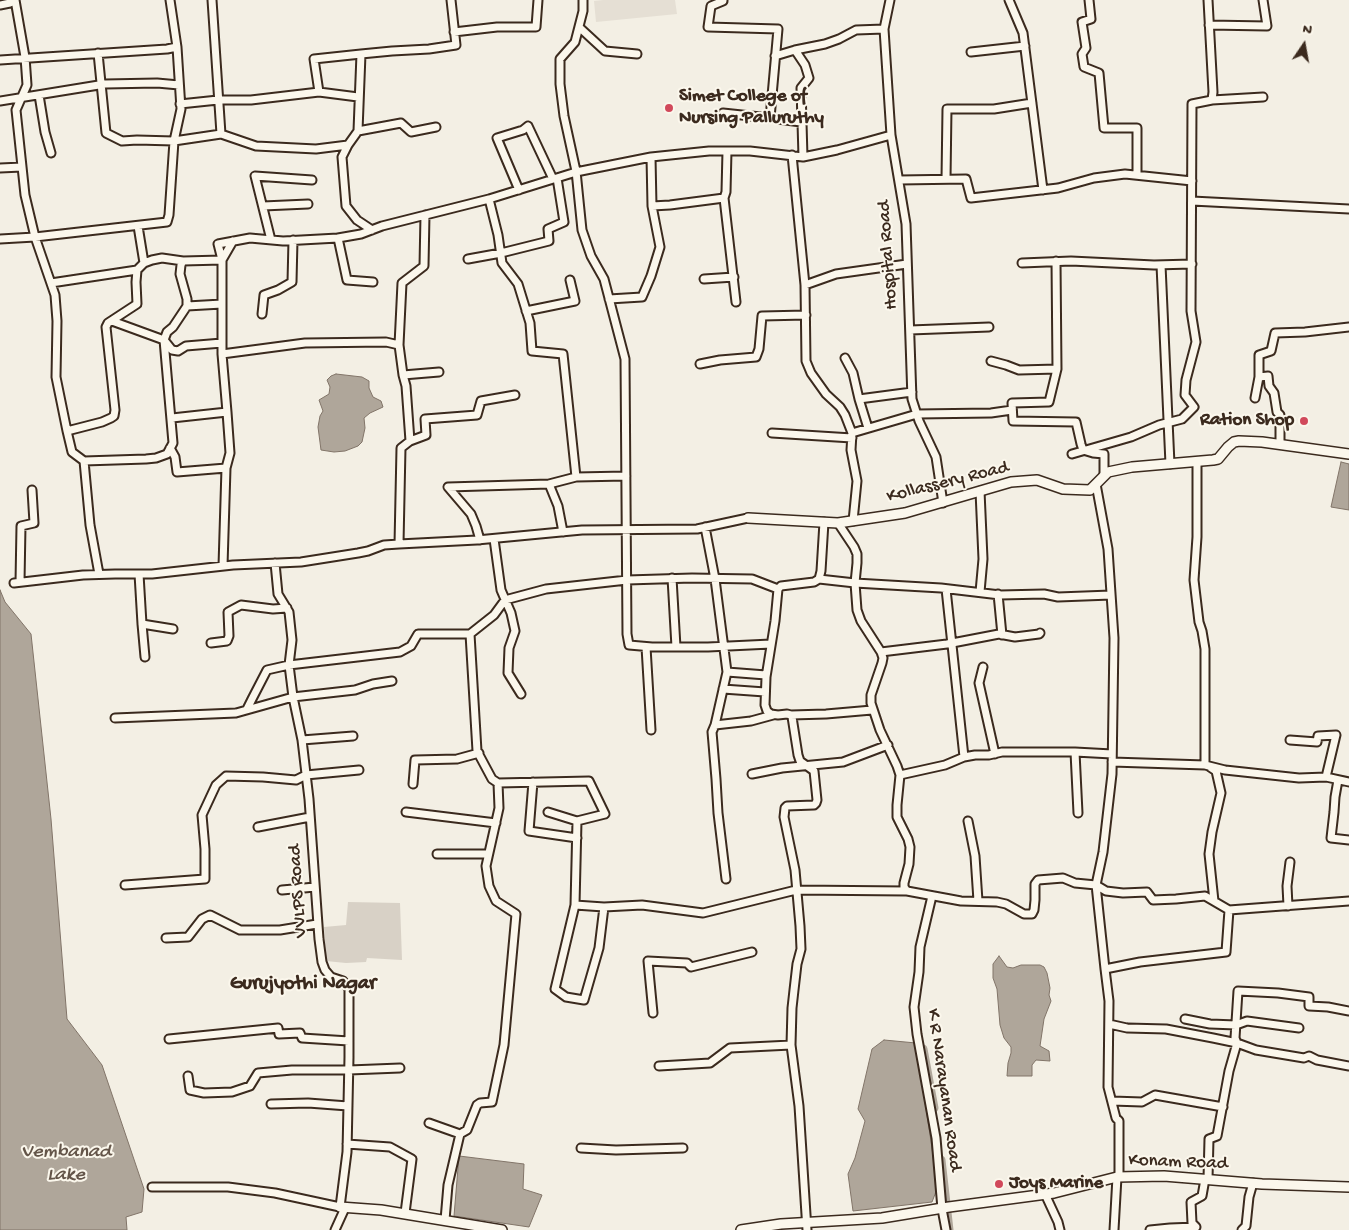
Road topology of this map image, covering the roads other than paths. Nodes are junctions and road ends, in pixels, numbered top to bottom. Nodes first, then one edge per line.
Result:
1 (14, 0) edge
2 (170, 0) edge
3 (212, 0) edge
4 (451, 0) edge
5 (538, 0) edge
6 (582, 0) edge
7 (723, 0) edge
8 (890, 0) edge
9 (1009, 0) edge
10 (1089, 0) edge
11 (1208, 0) edge
12 (1263, 0) edge
13 (0, 5) edge
14 (1209, 25) junction
15 (579, 26) junction
16 (884, 29) junction
17 (454, 32) junction
18 (1025, 46) junction
19 (177, 47) junction
20 (795, 50) junction
21 (971, 52) dead end
22 (98, 53) junction
23 (361, 54) junction
24 (637, 54) dead end
25 (775, 56) junction
26 (25, 57) junction
27 (0, 60) edge
28 (101, 85) junction
29 (179, 85) junction
30 (318, 92) junction
31 (39, 96) junction
32 (358, 97) junction
33 (1264, 97) dead end
34 (21, 98) junction
35 (218, 100) junction
36 (1212, 100) junction
37 (0, 102) edge
38 (1032, 103) junction
39 (180, 104) junction
40 (722, 113) dead end
41 (770, 118) junction
42 (801, 122) junction
43 (436, 127) dead end
44 (358, 131) junction
45 (221, 134) junction
46 (891, 135) junction
47 (174, 141) junction
48 (348, 145) junction
49 (727, 151) junction
50 (52, 153) dead end
51 (792, 155) junction
52 (803, 156) junction
53 (650, 157) junction
54 (22, 167) junction
55 (0, 168) edge
56 (576, 172) junction
57 (1137, 175) junction
58 (555, 179) junction
59 (946, 179) junction
60 (312, 180) dead end
61 (899, 180) junction
62 (1192, 181) junction
63 (519, 190) junction
64 (1043, 190) junction
65 (724, 198) junction
66 (489, 199) junction
67 (1192, 201) junction
68 (308, 204) dead end
69 (262, 206) junction
70 (652, 206) junction
71 (1349, 209) edge
72 (425, 215) junction
73 (138, 226) junction
74 (372, 230) junction
75 (35, 237) junction
76 (338, 238) junction
77 (0, 239) edge
78 (271, 240) junction
79 (292, 240) junction
80 (233, 241) junction
81 (501, 253) junction
82 (468, 259) dead end
83 (222, 260) junction
84 (183, 261) junction
85 (1056, 262) junction
86 (144, 263) junction
87 (1022, 263) dead end
88 (908, 264) junction
89 (1192, 264) junction
90 (1160, 265) junction
91 (137, 270) junction
92 (734, 277) junction
93 (704, 279) dead end
94 (570, 280) dead end
95 (373, 282) dead end
96 (51, 283) junction
97 (805, 285) junction
98 (609, 299) junction
99 (736, 302) dead end
100 (222, 304) junction
101 (187, 306) junction
102 (526, 311) junction
103 (262, 314) dead end
104 (806, 315) junction
105 (112, 321) junction
106 (1349, 327) edge
107 (989, 328) dead end
108 (910, 330) junction
109 (164, 340) junction
110 (222, 343) junction
111 (399, 345) junction
112 (222, 354) junction
113 (845, 358) dead end
114 (991, 362) dead end
115 (700, 364) dead end
116 (1057, 369) junction
117 (439, 372) dead end
118 (403, 375) junction
119 (1259, 377) junction
120 (912, 392) junction
121 (515, 395) dead end
122 (1255, 398) dead end
123 (859, 399) junction
124 (1012, 410) junction
125 (227, 412) junction
126 (917, 414) junction
127 (172, 418) junction
128 (1168, 423) junction
129 (868, 428) junction
130 (67, 431) junction
131 (772, 433) dead end
132 (852, 435) junction
133 (410, 441) junction
134 (1280, 444) junction
135 (170, 448) junction
136 (1083, 450) junction
137 (1072, 454) dead end
138 (1349, 454) edge
139 (84, 461) junction
140 (1197, 462) junction
141 (1170, 464) junction
142 (226, 468) junction
143 (1104, 475) junction
144 (626, 476) junction
145 (576, 477) junction
146 (549, 484) junction
147 (1096, 484) junction
148 (32, 490) dead end
149 (980, 491) junction
150 (943, 503) junction
151 (748, 518) joint
152 (853, 521) junction
153 (824, 522) junction
154 (838, 523) junction
155 (705, 527) junction
156 (626, 529) junction
157 (562, 532) junction
158 (494, 539) junction
159 (480, 540) junction
160 (399, 544) junction
161 (275, 564) junction
162 (224, 566) junction
163 (99, 574) junction
164 (139, 574) junction
165 (672, 578) junction
166 (715, 578) junction
167 (819, 579) junction
168 (627, 580) junction
169 (855, 584) junction
170 (946, 589) junction
171 (778, 590) junction
172 (980, 592) junction
173 (998, 594) junction
174 (1111, 595) junction
175 (505, 600) junction
176 (287, 608) junction
177 (142, 624) junction
178 (173, 629) dead end
179 (1040, 633) dead end
180 (470, 634) junction
181 (1002, 635) junction
182 (211, 643) dead end
183 (951, 643) junction
184 (771, 644) junction
185 (646, 647) junction
186 (723, 647) junction
187 (676, 648) junction
188 (881, 652) junction
189 (145, 657) dead end
190 (289, 665) junction
191 (983, 667) dead end
192 (727, 672) junction
193 (766, 675) junction
194 (392, 681) dead end
195 (723, 689) junction
196 (765, 692) junction
197 (521, 694) dead end
198 (293, 697) junction
199 (247, 710) junction
200 (872, 710) junction
201 (774, 715) junction
202 (791, 715) junction
203 (115, 718) dead end
204 (715, 725) junction
205 (651, 730) dead end
206 (353, 736) dead end
207 (302, 740) junction
208 (1290, 740) dead end
209 (888, 745) junction
210 (1075, 752) junction
211 (478, 754) junction
212 (995, 754) junction
213 (1112, 754) junction
214 (964, 757) junction
215 (1112, 762) junction
216 (1205, 765) junction
217 (807, 766) junction
218 (359, 770) dead end
219 (752, 774) dead end
220 (306, 775) junction
221 (900, 775) junction
222 (1326, 777) junction
223 (1338, 780) junction
224 (533, 782) junction
225 (1349, 782) edge
226 (498, 783) junction
227 (413, 784) dead end
228 (406, 812) dead end
229 (548, 812) dead end
230 (1078, 813) dead end
231 (310, 817) junction
232 (968, 821) dead end
233 (578, 822) junction
234 (496, 823) junction
235 (258, 827) dead end
236 (577, 838) junction
237 (1349, 840) edge
238 (437, 854) dead end
239 (488, 854) junction
240 (1290, 862) dead end
241 (726, 879) dead end
242 (125, 884) dead end
243 (1096, 885) junction
244 (315, 887) junction
245 (282, 890) dead end
246 (796, 890) junction
247 (907, 891) junction
248 (932, 896) junction
249 (978, 901) junction
250 (1214, 901) junction
251 (1349, 901) edge
252 (575, 905) junction
253 (1288, 906) junction
254 (604, 908) junction
255 (1229, 910) junction
256 (318, 924) junction
257 (166, 938) dead end
258 (752, 952) dead end
259 (1105, 969) junction
260 (1349, 1011) edge
261 (653, 1013) dead end
262 (1184, 1018) dead end
263 (1109, 1024) junction
264 (1236, 1025) junction
265 (1300, 1028) dead end
266 (169, 1039) dead end
267 (349, 1041) junction
268 (1237, 1043) junction
269 (791, 1045) junction
270 (658, 1066) dead end
271 (1349, 1066) edge
272 (400, 1068) dead end
273 (349, 1070) junction
274 (188, 1076) dead end
275 (1112, 1101) junction
276 (271, 1104) dead end
277 (348, 1106) junction
278 (1222, 1107) junction
279 (429, 1123) dead end
280 (460, 1134) junction
281 (347, 1144) junction
282 (581, 1148) dead end
283 (683, 1148) dead end
284 (1117, 1178) junction
285 (1206, 1179) junction
286 (1253, 1184) junction
287 (152, 1187) dead end
288 (1349, 1187) edge
289 (1045, 1194) junction
290 (342, 1207) junction
291 (944, 1208) junction
292 (404, 1213) junction
293 (445, 1220) junction
294 (806, 1226) edge
295 (1196, 1229) edge
296 (334, 1230) edge
297 (502, 1230) edge
298 (741, 1230) edge
299 (946, 1230) edge
300 (1060, 1230) edge
301 (1115, 1230) edge
302 (1150, 1230) edge
303 (1242, 1230) edge

1 - 13 street
1 - 26 street
2 - 19 street
3 - 35 street
4 - 17 street
5 - 17 street
6 - 15 street
7 - 25 street
8 - 16 street, Hospital Road
9 - 18 street
10 - 57 street
11 - 14 street
12 - 14 street
14 - 36 street
15 - 24 street
15 - 56 street
16 - 20 street
16 - 46 street, Hospital Road
17 - 23 street
18 - 21 street
18 - 38 street
19 - 22 street
19 - 29 street
20 - 25 street
20 - 42 street
22 - 26 street
22 - 28 street
23 - 30 street
23 - 32 street
25 - 41 street
26 - 27 street
26 - 34 street
28 - 29 street
28 - 31 street
28 - 47 street
29 - 39 street
30 - 32 street
30 - 35 street
31 - 34 street
31 - 50 street
32 - 44 street
33 - 36 street
34 - 37 street
34 - 54 street
35 - 39 street
35 - 45 street
36 - 62 street
38 - 59 street
38 - 64 street
39 - 47 street
40 - 41 street
41 - 42 street
42 - 52 street
43 - 44 street
44 - 48 street
45 - 47 street
45 - 48 street
46 - 52 street
46 - 61 street, Hospital Road
47 - 73 street
48 - 74 street
49 - 51 street
49 - 53 street
49 - 65 street
51 - 52 street
51 - 97 street
53 - 56 street
53 - 70 street
54 - 55 street
54 - 75 street
56 - 58 street
56 - 98 street
57 - 62 street
57 - 64 street
58 - 63 street
58 - 63 street
58 - 81 street
59 - 61 street
59 - 64 street
60 - 69 street
61 - 88 street, Hospital Road
62 - 67 street
63 - 66 street
65 - 70 street
65 - 92 street
66 - 72 street
66 - 81 street
67 - 71 street
67 - 89 street
68 - 69 street
69 - 78 street
70 - 98 street
72 - 74 street
72 - 111 street
73 - 75 street
73 - 86 street
74 - 76 street
75 - 77 street
75 - 96 street
76 - 79 street
76 - 95 street
78 - 79 street
78 - 80 street
79 - 103 street
80 - 83 street
80 - 83 street
81 - 82 street
81 - 102 street
83 - 84 street
83 - 100 street
84 - 86 street
84 - 101 street
85 - 87 street
85 - 90 street
85 - 116 street
86 - 91 street
88 - 97 street
88 - 108 street, Hospital Road
89 - 90 street
89 - 128 street
90 - 128 street
91 - 96 street
91 - 105 street
92 - 93 street
92 - 99 street
94 - 102 street
96 - 130 street
97 - 104 street
98 - 144 street
100 - 101 street
100 - 110 street
101 - 109 street
102 - 145 street
104 - 115 street
104 - 132 street
105 - 109 street
105 - 130 street
106 - 119 street
107 - 108 street
108 - 120 street, Hospital Road
109 - 110 street
109 - 127 street
110 - 112 street
111 - 112 street
111 - 118 street
112 - 125 street
113 - 123 street
114 - 116 street
116 - 124 street
117 - 118 street
118 - 133 street
119 - 122 street
119 - 134 street
120 - 123 street
120 - 126 street, Hospital Road
121 - 133 street
123 - 129 street
124 - 126 street
124 - 136 street
125 - 127 street
125 - 142 street
126 - 129 street
126 - 150 street, Hospital Road
127 - 135 street
128 - 136 street
128 - 141 street
129 - 132 street
130 - 139 street
131 - 132 street
132 - 152 street
133 - 160 street
134 - 138 street
134 - 140 street
135 - 139 street
135 - 142 street
136 - 137 street
136 - 143 street
139 - 163 street
140 - 141 street
140 - 216 street
141 - 143 street
142 - 162 street
143 - 147 street
144 - 145 street
144 - 156 street
145 - 146 street
146 - 157 street
146 - 159 street
147 - 149 street, Kollassery Road
147 - 174 street
148 - 163 street
149 - 150 street, Kollassery Road
149 - 172 street
150 - 152 street, Kollassery Road
151 - 153 street, Kollassery Road
151 - 155 street
152 - 154 street, Kollassery Road
153 - 154 street, Kollassery Road
153 - 167 street
154 - 169 street
155 - 156 street
155 - 166 street
156 - 157 street
156 - 168 street
157 - 158 street
158 - 159 street
158 - 175 street
159 - 160 street
160 - 161 street
161 - 162 street
161 - 176 street, VVLPS Road
162 - 164 street
163 - 164 street
164 - 177 street
165 - 166 street
165 - 168 street
165 - 187 street
166 - 171 street
166 - 186 street
167 - 169 street
167 - 171 street
168 - 175 street
168 - 185 street
169 - 170 street
169 - 188 street
170 - 172 street
170 - 183 street
171 - 184 street
172 - 173 street
173 - 174 street
173 - 181 street
174 - 213 street
175 - 180 street
175 - 197 street
176 - 182 street
176 - 190 street, VVLPS Road
177 - 178 street
177 - 189 street
179 - 181 street
180 - 190 street
180 - 211 street
181 - 183 street
183 - 188 street
183 - 214 street
184 - 186 street
184 - 193 street
185 - 187 street
185 - 205 street
186 - 187 street
186 - 192 street
188 - 200 street
190 - 198 street, VVLPS Road
190 - 199 street
191 - 212 street
192 - 193 street
192 - 195 street
193 - 196 street
194 - 198 street
195 - 196 street
195 - 204 street
196 - 201 street
198 - 199 street
198 - 207 street, VVLPS Road
199 - 203 street
200 - 202 street
200 - 209 street
201 - 202 street
201 - 204 street
202 - 217 street
204 - 241 street
206 - 207 street
207 - 220 street, VVLPS Road
208 - 222 street
209 - 217 street
209 - 221 street
210 - 212 street
210 - 213 street
210 - 230 street
211 - 226 street
211 - 227 street
212 - 214 street
213 - 215 street
214 - 221 street
215 - 216 street
215 - 243 street
216 - 222 street
216 - 250 street
217 - 219 street
217 - 246 street
218 - 220 street
220 - 231 street, VVLPS Road
220 - 242 street
221 - 247 street
222 - 223 street
223 - 225 street
223 - 237 street
224 - 226 street
224 - 233 street
224 - 236 street
226 - 234 street
228 - 234 street
229 - 233 street
231 - 235 street
231 - 244 street, VVLPS Road
232 - 249 street
233 - 236 street
234 - 239 street
236 - 252 street
238 - 239 street
239 - 280 street
240 - 253 street
243 - 249 street
243 - 250 street
243 - 259 street
244 - 245 street
244 - 256 street, VVLPS Road
246 - 247 street
246 - 254 street
246 - 269 street
247 - 248 street
248 - 249 street
248 - 291 street, K R Narayanan Road
250 - 255 street
251 - 253 street
252 - 254 street
252 - 254 street
253 - 255 street
255 - 259 street
256 - 257 street
256 - 267 street, VVLPS Road
258 - 261 street
259 - 263 street
260 - 264 street
262 - 264 street
263 - 268 street
263 - 275 street
264 - 265 street
264 - 268 street
266 - 267 street
267 - 273 street, VVLPS Road
268 - 271 street
268 - 278 street
269 - 270 street
269 - 294 street
272 - 273 street
273 - 274 street
273 - 277 street, VVLPS Road
275 - 278 street
275 - 284 street
276 - 277 street
277 - 281 street, VVLPS Road
278 - 285 street
279 - 280 street
280 - 293 street
281 - 290 street, VVLPS Road
281 - 292 street
282 - 283 street
284 - 285 street, Konam Road
284 - 289 street, Konam Road
284 - 301 street
285 - 286 street, Konam Road
285 - 295 street
286 - 288 street, Konam Road
286 - 303 street
287 - 290 street
289 - 291 street, Konam Road
289 - 300 street
290 - 292 street
290 - 296 street
291 - 294 street, Konam Road
291 - 299 street, K R Narayanan Road
292 - 293 street
293 - 297 street
294 - 298 street, Konam Road
295 - 302 street

